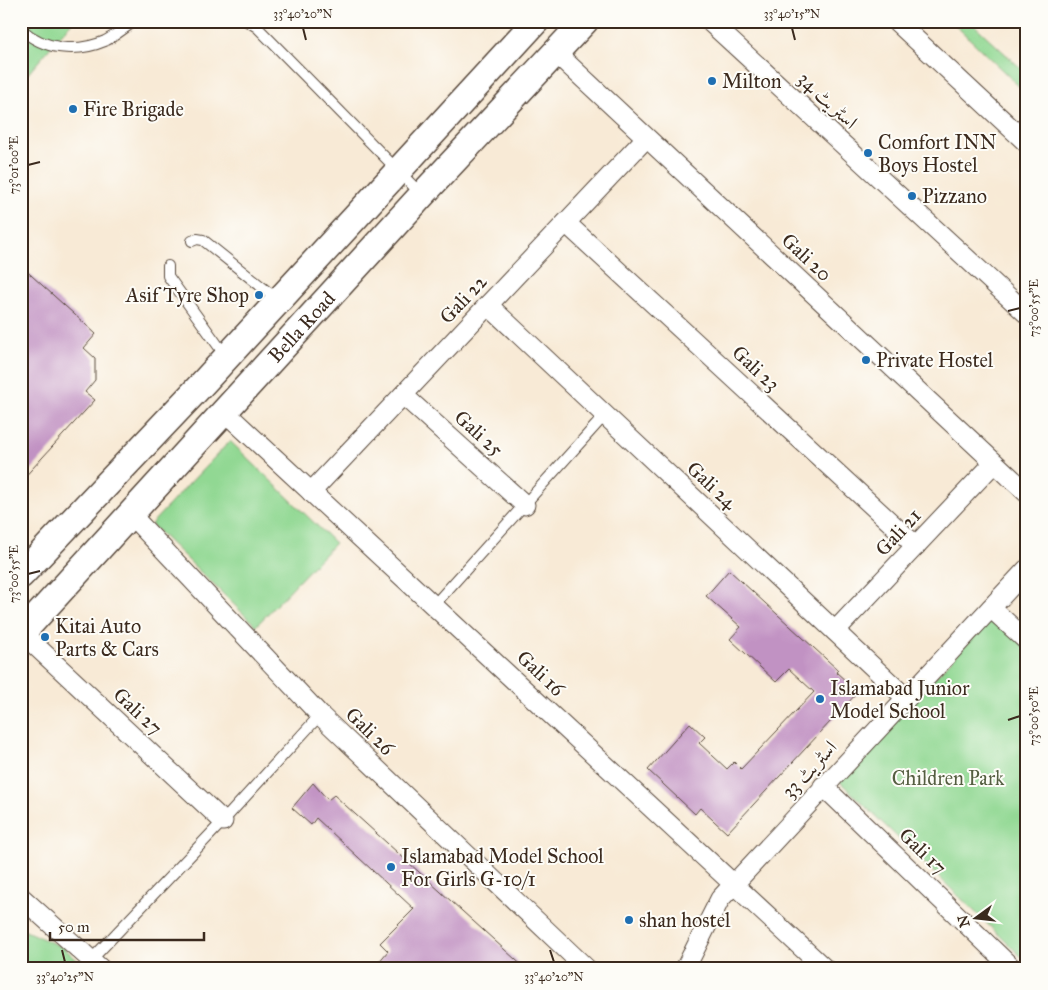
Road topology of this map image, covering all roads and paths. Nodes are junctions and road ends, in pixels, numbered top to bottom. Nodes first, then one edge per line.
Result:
1 (135, 21) edge
2 (247, 21) edge
3 (536, 21) edge
4 (585, 21) edge
5 (709, 21) edge
6 (896, 21) edge
7 (21, 29) edge
8 (556, 53) junction
9 (646, 138) junction
10 (1027, 143) edge
11 (397, 172) junction
12 (422, 195) junction
13 (566, 223) junction
14 (192, 241) dead end
15 (168, 266) dead end
16 (488, 305) junction
17 (274, 306) junction
18 (1027, 314) edge
19 (294, 336) junction
20 (226, 358) junction
21 (403, 395) junction
22 (225, 412) junction
23 (605, 415) junction
24 (994, 463) junction
25 (312, 492) junction
26 (1027, 494) edge
27 (525, 505) junction
28 (78, 515) junction
29 (131, 515) junction
30 (106, 542) junction
31 (916, 546) junction
32 (1027, 569) edge
33 (21, 575) edge
34 (434, 605) junction
35 (991, 608) junction
36 (835, 631) junction
37 (22, 633) edge
38 (1027, 641) edge
39 (906, 698) junction
40 (320, 715) junction
41 (823, 786) junction
42 (223, 822) junction
43 (734, 883) junction
44 (21, 897) edge
45 (573, 961) edge
46 (96, 964) edge
47 (587, 969) edge
48 (685, 969) edge
49 (825, 969) edge
50 (1013, 969) edge

1 - 7 lane
2 - 11 lane
3 - 11 street, Bella Road
4 - 8 street, Bella Road
5 - 18 street, اسٹریٹ 34
6 - 10 street
8 - 9 street, Gali 20
8 - 12 street, Bella Road
9 - 13 street, Gali 22
9 - 24 street, Gali 20
11 - 12 lane
11 - 17 street, Bella Road
12 - 19 street, Bella Road
13 - 16 street, Gali 22
13 - 31 street, Gali 23
14 - 17 lane
15 - 20 lane
16 - 21 street, Gali 22
16 - 23 street, Gali 24
17 - 19 street
17 - 20 street, Bella Road
19 - 22 street, Bella Road
20 - 28 street, Bella Road
21 - 25 street, Gali 22
21 - 27 street, Gali 25
22 - 25 street, Gali 16
22 - 29 street, Bella Road
23 - 27 lane
23 - 36 street, Gali 24
24 - 26 street, Gali 20
24 - 31 street, Gali 21
25 - 34 street, Gali 16
27 - 34 lane
28 - 30 street
28 - 33 street, Bella Road
29 - 30 street, Bella Road
29 - 40 street, Gali 26
30 - 37 street, Bella Road
31 - 36 street, Gali 21
32 - 35 street, اسٹریٹ 33
34 - 43 street, Gali 16
35 - 38 street
35 - 39 street, اسٹریٹ 33
36 - 39 street, Gali 24
37 - 42 street, Gali 27
39 - 41 street, اسٹریٹ 33
40 - 42 lane
40 - 45 street, Gali 26
41 - 43 street, اسٹریٹ 33
41 - 50 street, Gali 17
42 - 46 lane
43 - 48 street, اسٹریٹ 33
43 - 49 street, Gali 16
44 - 46 street
45 - 47 street, Gali 26

